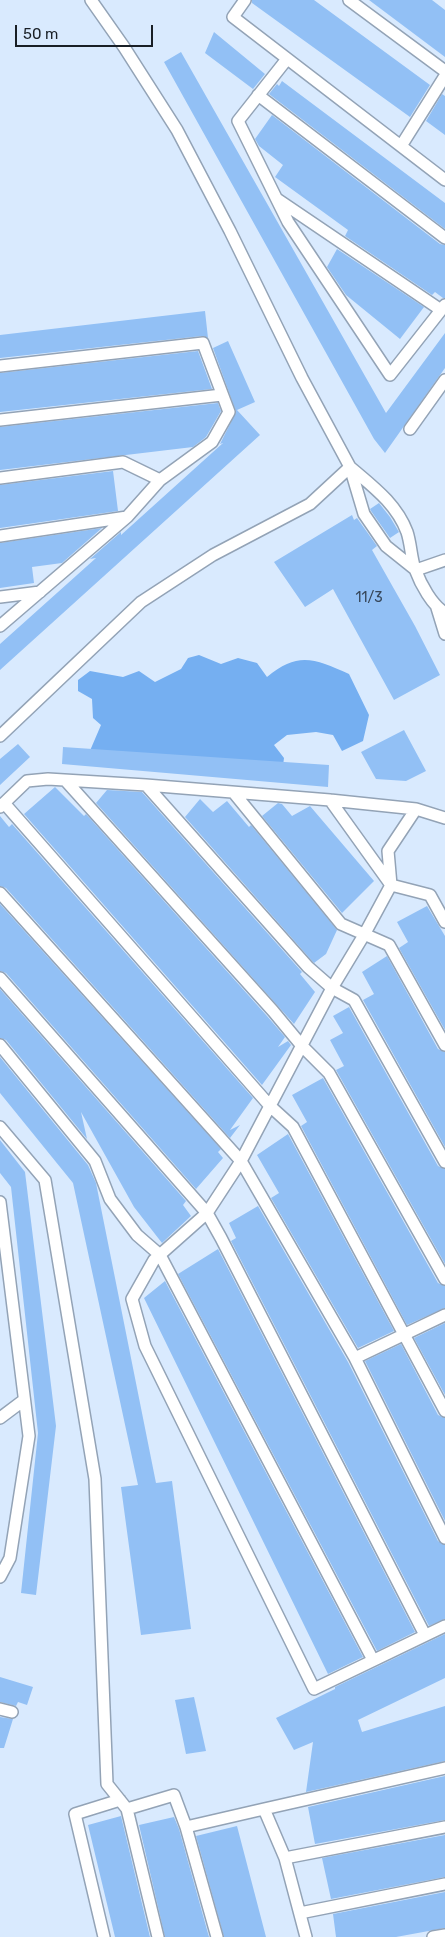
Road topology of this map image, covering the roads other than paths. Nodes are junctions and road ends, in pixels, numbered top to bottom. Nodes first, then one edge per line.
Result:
1 (91, 0) edge
2 (244, 0) edge
3 (349, 0) edge
4 (287, 59) junction
5 (445, 71) edge
6 (445, 76) edge
7 (258, 95) junction
8 (401, 146) junction
9 (445, 180) edge
10 (277, 198) junction
11 (445, 238) edge
12 (443, 307) edge
13 (0, 366) edge
14 (445, 380) edge
15 (222, 396) junction
16 (0, 420) edge
17 (410, 429) dead end
18 (350, 467) junction
19 (0, 478) edge
20 (160, 480) junction
21 (128, 517) junction
22 (0, 536) edge
23 (445, 560) edge
24 (416, 570) junction
25 (42, 592) junction
26 (0, 597) edge
27 (441, 610) edge
28 (0, 626) edge
29 (445, 634) edge
30 (0, 736) edge
31 (66, 781) junction
32 (146, 785) junction
33 (234, 793) junction
34 (330, 800) junction
35 (2, 805) edge
36 (416, 809) junction
37 (445, 818) edge
38 (391, 885) junction
39 (0, 893) edge
40 (445, 922) edge
41 (364, 935) junction
42 (0, 978) edge
43 (332, 988) junction
44 (0, 1044) edge
45 (445, 1045) edge
46 (302, 1046) junction
47 (270, 1106) junction
48 (0, 1127) edge
49 (241, 1161) junction
50 (445, 1162) edge
51 (0, 1202) edge
52 (207, 1213) junction
53 (160, 1255) junction
54 (445, 1279) edge
55 (10, 1285) junction
56 (0, 1292) edge
57 (445, 1315) edge
58 (404, 1336) junction
59 (355, 1358) junction
60 (24, 1400) junction
61 (445, 1411) edge
62 (0, 1418) edge
63 (445, 1538) edge
64 (0, 1577) edge
65 (445, 1626) edge
66 (425, 1635) junction
67 (373, 1660) junction
68 (445, 1768) edge
69 (120, 1800) junction
70 (127, 1809) junction
71 (264, 1809) junction
72 (186, 1827) junction
73 (445, 1827) edge
74 (285, 1858) junction
75 (445, 1884) edge
76 (300, 1912) junction
77 (445, 1935) edge
78 (104, 1937) edge
79 (158, 1937) edge
80 (217, 1937) edge
81 (306, 1937) edge
82 (433, 1937) edge

1 - 18 lane
2 - 4 lane
3 - 5 lane
4 - 7 lane
4 - 8 lane
6 - 8 lane
7 - 10 lane
7 - 11 lane
8 - 9 lane
10 - 12 lane
10 - 12 lane
13 - 15 lane
14 - 17 lane
15 - 16 lane
15 - 20 lane
18 - 24 lane
18 - 24 lane
18 - 30 lane
19 - 20 lane
20 - 21 lane
21 - 22 lane
21 - 25 lane
23 - 24 lane
24 - 27 lane
25 - 26 lane
25 - 28 lane
27 - 29 lane
31 - 32 lane
31 - 35 lane
31 - 46 lane
32 - 33 lane
32 - 43 lane
33 - 34 lane
33 - 41 lane
34 - 36 lane
34 - 38 lane
35 - 47 lane
36 - 37 lane
36 - 38 lane
38 - 40 lane
38 - 41 lane
39 - 49 lane
41 - 43 lane
41 - 45 lane
42 - 52 lane
43 - 46 lane
43 - 50 lane
44 - 53 lane
46 - 47 lane
46 - 54 lane
47 - 49 lane
47 - 58 lane
48 - 69 lane
49 - 52 lane
49 - 59 lane
51 - 55 lane
52 - 53 lane
52 - 66 lane
53 - 67 lane
53 - 67 lane
55 - 56 lane
55 - 60 lane
57 - 58 lane
58 - 59 lane
58 - 61 lane
59 - 63 lane
60 - 62 lane
60 - 64 lane
65 - 66 lane
66 - 67 lane
68 - 71 lane
69 - 70 lane
69 - 78 lane
70 - 72 lane
70 - 79 lane
71 - 72 lane
71 - 74 lane
72 - 80 lane
73 - 74 lane
74 - 76 lane
75 - 76 lane
76 - 81 lane
77 - 82 lane

